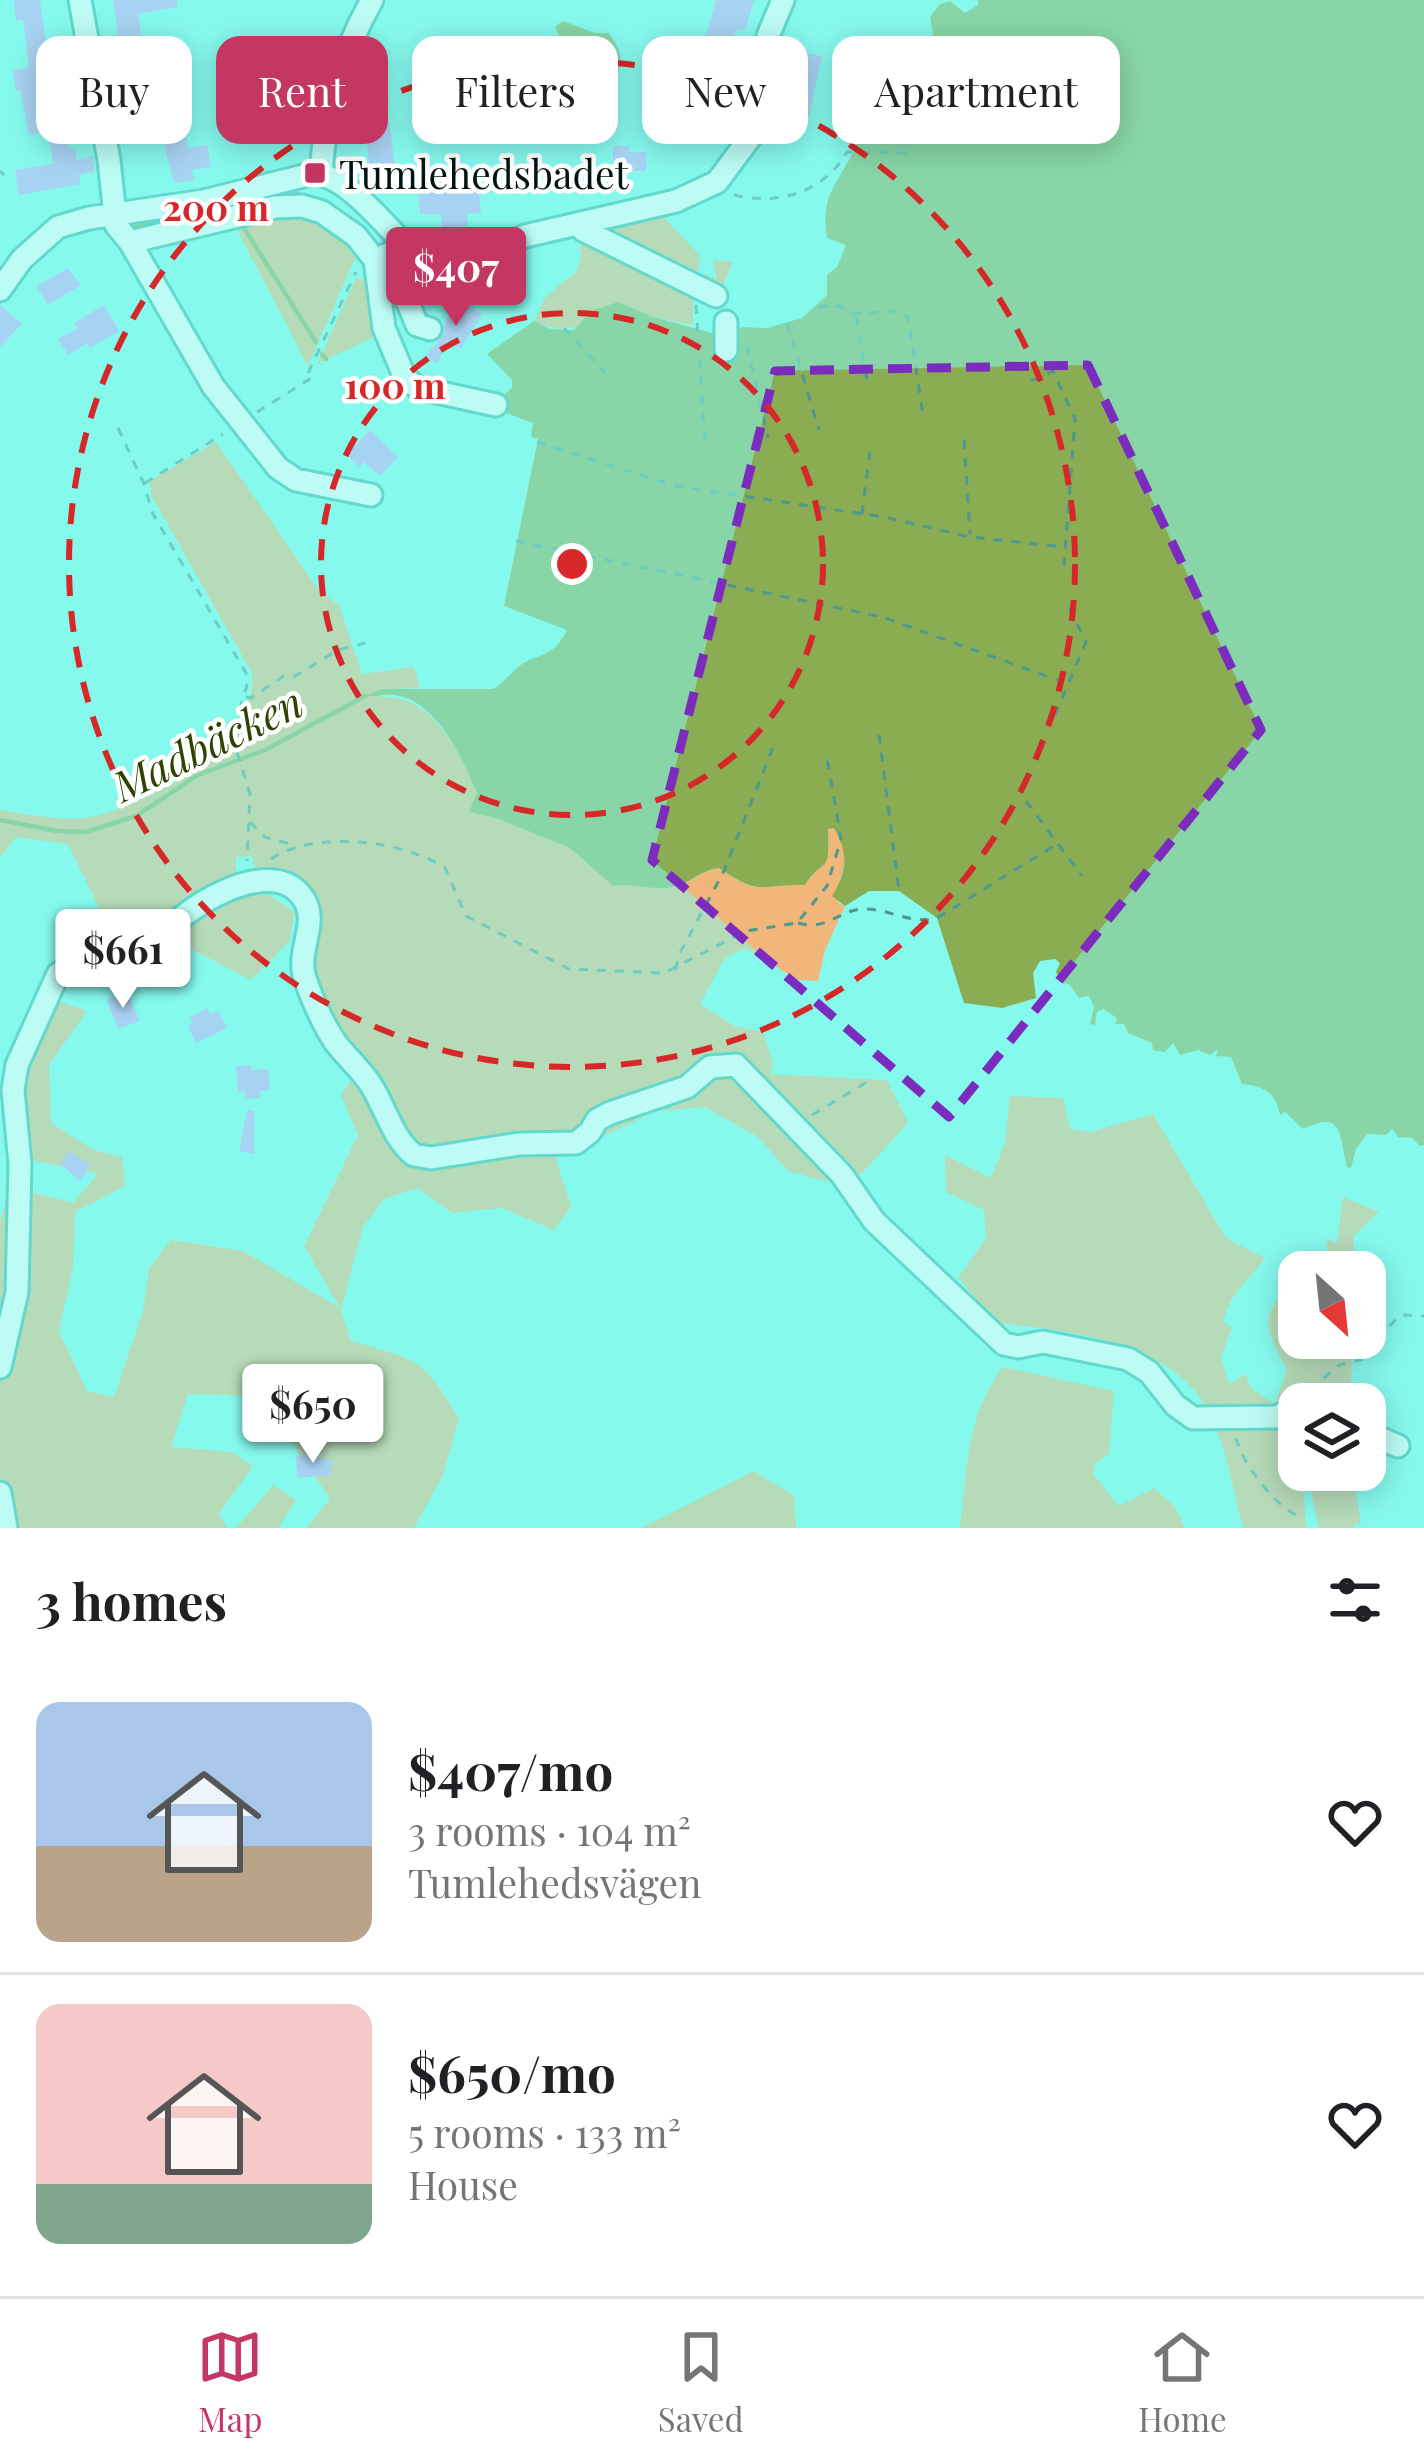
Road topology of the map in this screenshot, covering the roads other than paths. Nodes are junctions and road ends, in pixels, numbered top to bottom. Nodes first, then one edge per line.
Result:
1 (80, 0) edge
2 (372, 0) edge
3 (783, 0) edge
4 (321, 173) junction
5 (115, 216) junction
6 (580, 225) junction
7 (130, 242) junction
8 (371, 254) junction
9 (0, 290) edge
10 (706, 298) road end
11 (735, 327) road end
12 (430, 329) dead end
13 (726, 350) dead end
14 (496, 404) dead end
15 (371, 495) dead end
16 (0, 1366) edge
17 (1278, 1416) edge
18 (1386, 1441) edge
19 (1398, 1446) dead end
20 (0, 1493) edge
21 (6, 1528) edge

1 - 5 street
2 - 4 street
3 - 6 street
4 - 5 street
4 - 6 street
5 - 7 street
5 - 9 street
6 - 10 street
7 - 8 street
7 - 15 street
8 - 12 street
8 - 14 street
11 - 13 street
16 - 17 street
18 - 19 street
20 - 21 street

